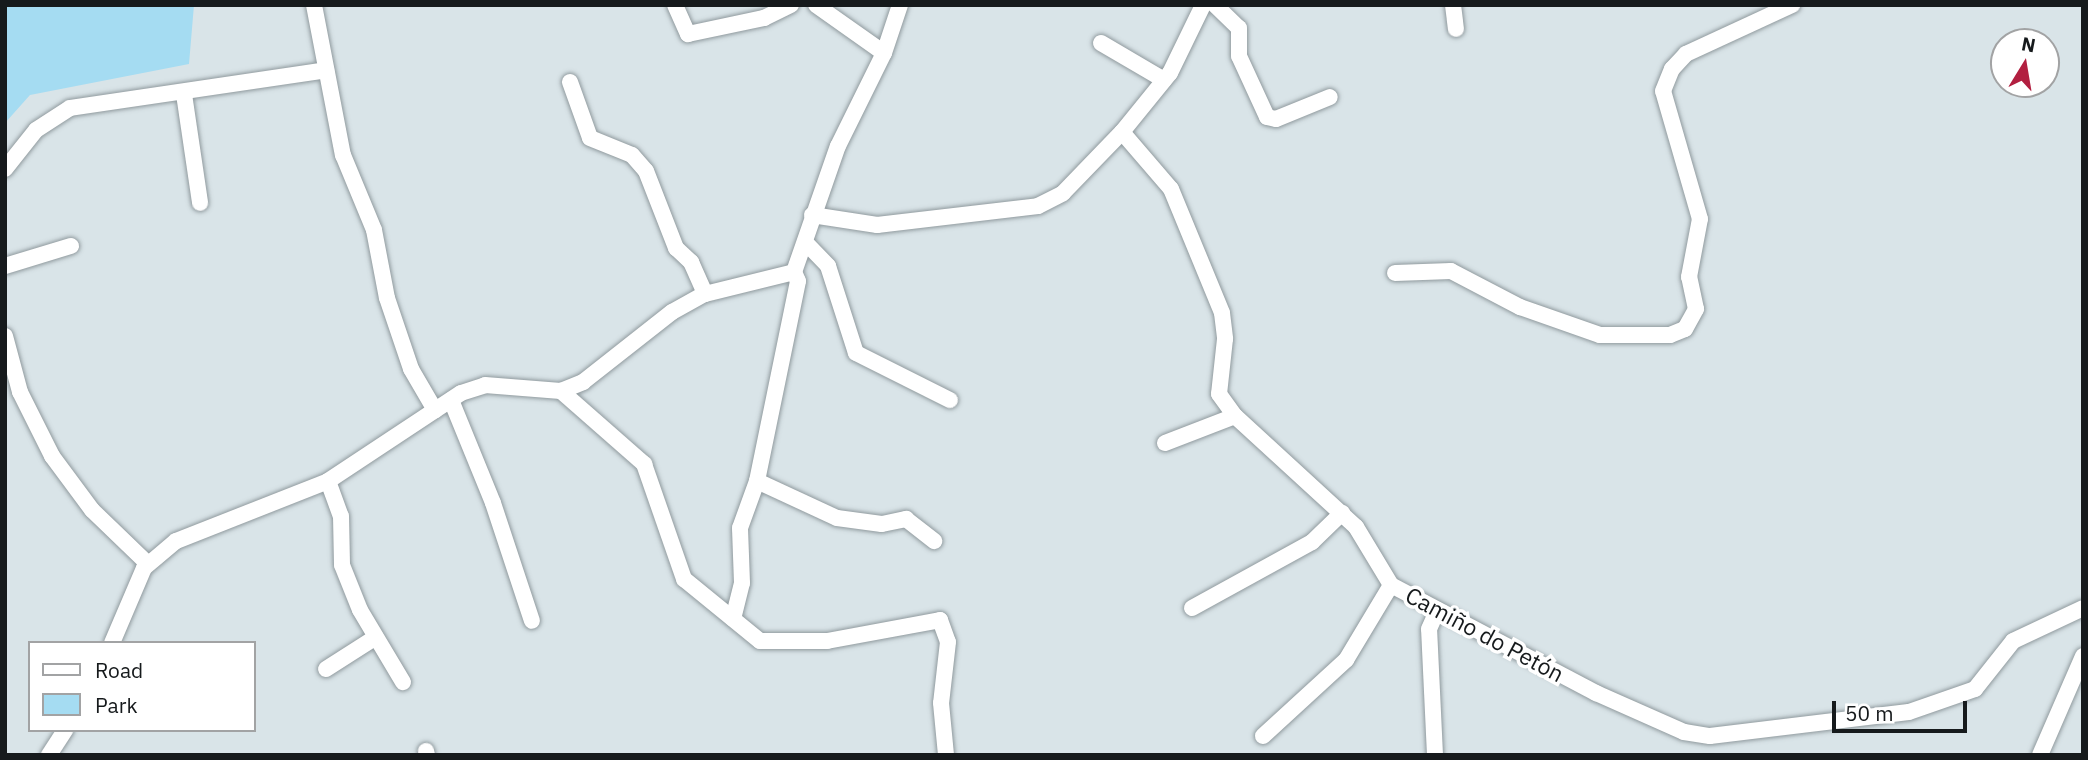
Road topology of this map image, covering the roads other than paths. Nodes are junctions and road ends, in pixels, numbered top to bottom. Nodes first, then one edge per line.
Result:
1 (314, 5) edge
2 (675, 5) edge
3 (791, 5) edge
4 (816, 5) edge
5 (900, 5) edge
6 (1203, 5) edge
7 (1215, 5) edge
8 (1454, 5) edge
9 (1792, 5) edge
10 (1455, 29) dead end
11 (1101, 43) dead end
12 (884, 53) junction
13 (326, 70) junction
14 (1164, 80) junction
15 (570, 82) dead end
16 (184, 94) junction
17 (1330, 97) dead end
18 (1122, 132) junction
19 (5, 169) edge
20 (200, 203) dead end
21 (812, 215) junction
22 (806, 243) junction
23 (71, 246) dead end
24 (5, 266) edge
25 (794, 272) junction
26 (1395, 273) dead end
27 (705, 294) junction
28 (5, 335) edge
29 (561, 391) junction
30 (451, 400) junction
31 (950, 400) dead end
32 (435, 410) junction
33 (1235, 416) junction
34 (1165, 443) dead end
35 (328, 481) junction
36 (757, 481) junction
37 (1342, 513) junction
38 (934, 541) dead end
39 (147, 563) junction
40 (1391, 585) junction
41 (1192, 608) dead end
42 (2083, 608) edge
43 (1437, 611) junction
44 (733, 619) junction
45 (532, 621) dead end
46 (376, 638) junction
47 (113, 641) edge
48 (2083, 656) edge
49 (326, 669) dead end
50 (403, 682) dead end
51 (64, 732) edge
52 (1263, 736) dead end
53 (49, 755) edge
54 (946, 755) edge
55 (1434, 755) edge
56 (2040, 755) edge

1 - 13 street
2 - 3 street
4 - 12 street
5 - 12 street
6 - 14 street
7 - 17 street
8 - 10 street
9 - 26 street
11 - 14 street
12 - 21 street
13 - 16 street
13 - 32 street
14 - 18 street
15 - 27 street
16 - 19 street
16 - 20 street
18 - 21 street
18 - 33 street, Camiño do Petón
21 - 22 street
22 - 25 street
22 - 31 street
23 - 24 street
25 - 27 street
25 - 36 street
27 - 29 street
28 - 39 street
29 - 30 street
29 - 44 street
30 - 32 street
30 - 45 street
32 - 35 street
33 - 34 street
33 - 37 street, Camiño do Petón
35 - 39 street
35 - 46 street
36 - 38 street
36 - 44 street
37 - 40 street, Camiño do Petón
37 - 41 street
39 - 47 street
40 - 43 street, Camiño do Petón
40 - 52 street
42 - 43 street, Camiño do Petón
43 - 55 street
44 - 54 street
46 - 49 street
46 - 50 street
48 - 56 street
51 - 53 street

